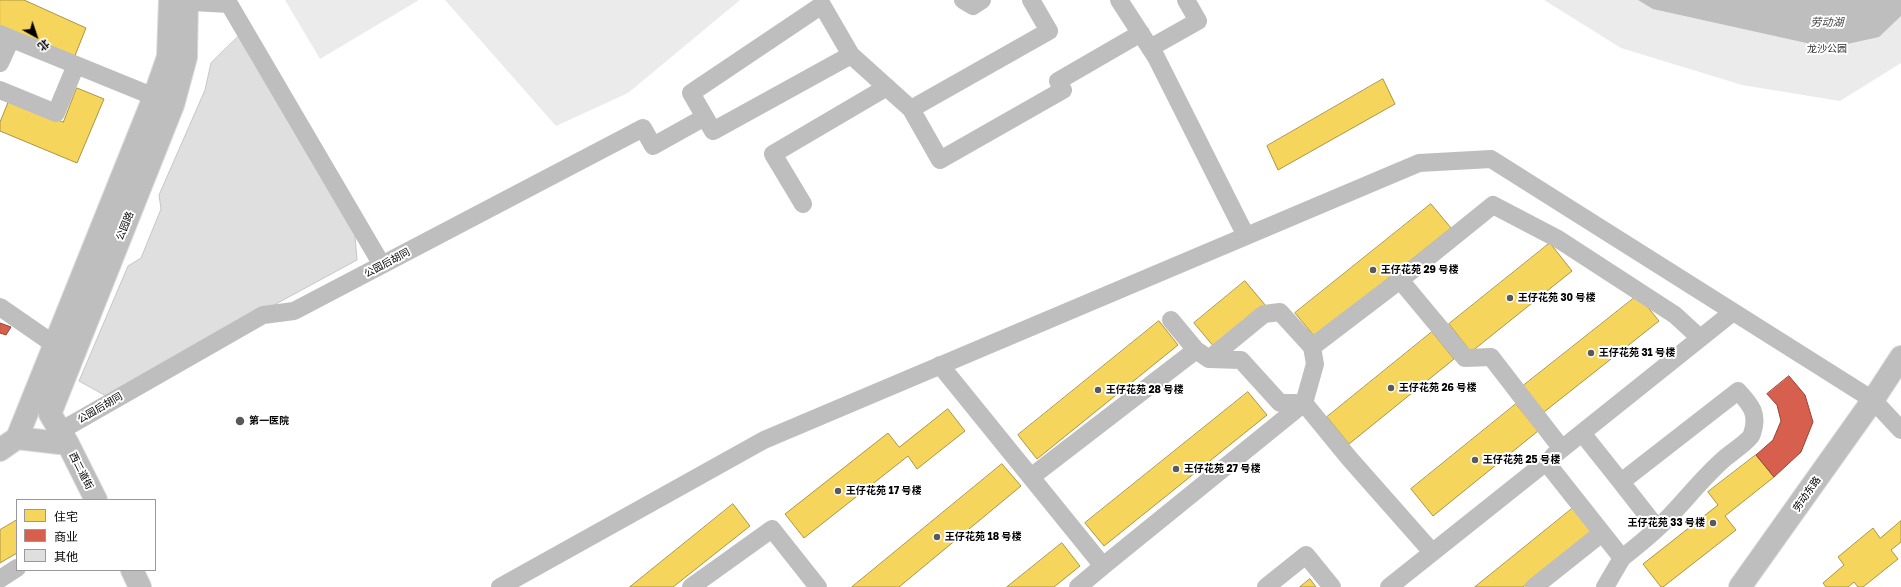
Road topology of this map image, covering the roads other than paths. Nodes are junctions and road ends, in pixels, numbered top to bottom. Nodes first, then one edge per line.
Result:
1 (963, 0) edge
2 (982, 0) edge
3 (1031, 0) edge
4 (1119, 0) edge
5 (1186, 0) edge
6 (179, 1) edge
7 (825, 2) edge
8 (6, 36) edge
9 (1145, 41) junction
10 (851, 55) junction
11 (0, 63) edge
12 (76, 65) junction
13 (886, 87) junction
14 (0, 90) edge
15 (164, 101) junction
16 (911, 109) junction
17 (705, 117) junction
18 (803, 204) dead end
19 (1246, 236) junction
20 (382, 266) junction
21 (1400, 280) junction
22 (0, 307) edge
23 (1733, 312) junction
24 (1172, 320) dead end
25 (1700, 338) junction
26 (55, 345) junction
27 (1312, 348) junction
28 (1202, 354) junction
29 (1901, 357) edge
30 (940, 365) junction
31 (1873, 400) junction
32 (1304, 402) junction
33 (1901, 430) edge
34 (1582, 433) junction
35 (64, 438) junction
36 (5, 447) edge
37 (1562, 449) junction
38 (1546, 462) junction
39 (1031, 477) junction
40 (1621, 482) junction
41 (95, 499) edge
42 (1657, 528) junction
43 (1602, 533) junction
44 (1432, 552) junction
45 (1622, 558) junction
46 (1103, 566) junction
47 (16, 569) edge
48 (132, 571) edge
49 (0, 578) edge
50 (140, 587) edge
51 (500, 587) edge
52 (691, 587) edge
53 (818, 587) edge
54 (1078, 587) edge
55 (1266, 587) edge
56 (1332, 587) edge
57 (1389, 587) edge
58 (1534, 587) edge
59 (1605, 587) edge
60 (1740, 587) edge

1 - 2 street
3 - 16 street
4 - 9 street
5 - 9 street
6 - 15 main road, 公园路
6 - 20 street
7 - 10 street
7 - 17 street
8 - 11 street
8 - 12 street
9 - 16 street
9 - 19 street
10 - 13 street
10 - 17 street
12 - 14 street
12 - 15 street
13 - 16 street
13 - 18 street
15 - 26 main road, 公园路
15 - 35 main road, 公园路
17 - 20 street, 公园后胡同
19 - 23 street
19 - 30 street
20 - 35 street, 公园后胡同
21 - 25 street
21 - 27 street
21 - 37 street
22 - 26 street
23 - 25 street
23 - 31 street
24 - 28 street
25 - 34 street
26 - 36 main road, 公园路
27 - 28 street
27 - 32 street
28 - 32 street
28 - 39 street
29 - 31 main road, 劳动东路
30 - 39 street
30 - 51 street
31 - 33 street
31 - 60 main road, 劳动东路
32 - 44 street
32 - 46 street
34 - 37 street
34 - 40 street
35 - 36 main road, 西二道街
35 - 41 main road, 西二道街
37 - 38 street
38 - 43 street
38 - 44 street
39 - 46 street
40 - 42 street
40 - 42 street
42 - 45 street
43 - 45 street
43 - 58 street
44 - 57 street
45 - 59 street
46 - 54 street
47 - 49 street
48 - 50 main road
52 - 53 street
55 - 56 street

